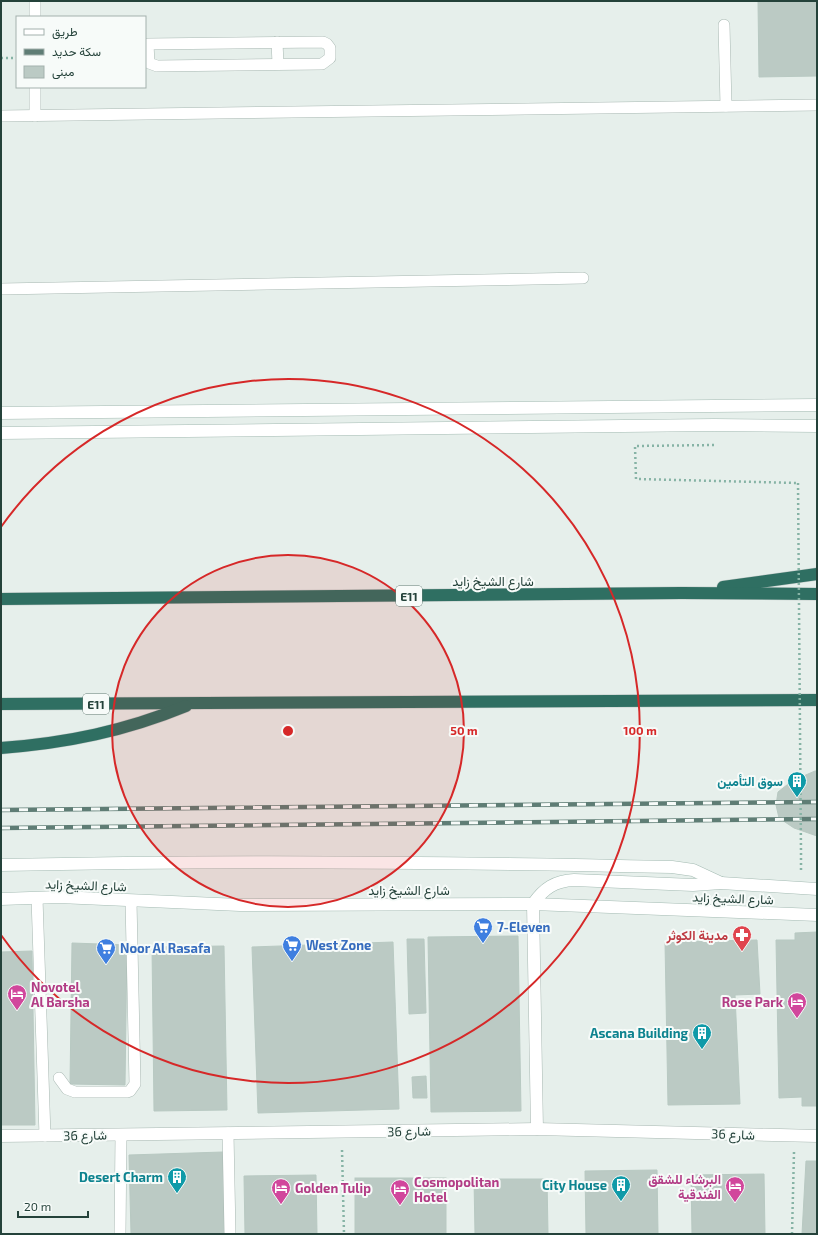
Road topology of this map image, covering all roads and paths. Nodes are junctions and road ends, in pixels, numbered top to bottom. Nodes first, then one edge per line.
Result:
1 (35, 1) edge
2 (35, 16) edge
3 (724, 25) dead end
4 (278, 42) junction
5 (147, 51) edge
6 (1, 58) edge
7 (16, 58) edge
8 (278, 64) junction
9 (35, 88) edge
10 (817, 105) edge
11 (726, 106) junction
12 (1, 116) edge
13 (35, 116) junction
14 (583, 278) dead end
15 (1, 289) edge
16 (817, 405) edge
17 (1, 413) edge
18 (817, 426) edge
19 (1, 433) edge
20 (714, 445) dead end
21 (817, 574) edge
22 (681, 593) junction
23 (817, 594) edge
24 (1, 599) edge
25 (817, 700) edge
26 (1, 704) edge
27 (192, 704) junction
28 (1, 748) edge
29 (801, 853) dead end
30 (1, 865) edge
31 (721, 883) junction
32 (817, 889) edge
33 (37, 898) junction
34 (1, 899) edge
35 (131, 901) junction
36 (533, 904) junction
37 (817, 915) edge
38 (59, 1078) dead end
39 (537, 1129) junction
40 (341, 1131) junction
41 (228, 1133) junction
42 (121, 1135) junction
43 (1, 1136) edge
44 (45, 1136) junction
45 (794, 1136) junction
46 (817, 1136) edge
47 (120, 1234) edge
48 (230, 1234) edge
49 (344, 1234) edge
50 (792, 1234) edge

1 - 2 lane
3 - 11 lane
4 - 5 lane
4 - 8 lane
4 - 8 lane
5 - 8 lane
6 - 7 path
9 - 13 lane
10 - 11 lane
11 - 13 lane
12 - 13 lane
14 - 15 lane
16 - 17 street
18 - 19 street
20 - 29 path, bridge
21 - 22 highway
22 - 23 highway, شارع الشيخ زايد / E11
22 - 24 highway, شارع الشيخ زايد / E11
25 - 27 highway, E11
26 - 27 highway, E11
27 - 28 highway
30 - 31 street
31 - 32 street, شارع الشيخ زايد
31 - 36 street
33 - 34 street, شارع الشيخ زايد
33 - 35 street, شارع الشيخ زايد
33 - 44 lane
35 - 36 street, شارع الشيخ زايد
35 - 38 lane
36 - 37 street, شارع الشيخ زايد
36 - 39 street
39 - 40 street, شارع 36
39 - 45 street, شارع 36
40 - 41 street, شارع 36
40 - 49 path
41 - 42 street, شارع 36
41 - 48 lane
42 - 44 street, شارع 36
42 - 47 lane
43 - 44 street, شارع 36
45 - 46 street, شارع 36
45 - 50 path

